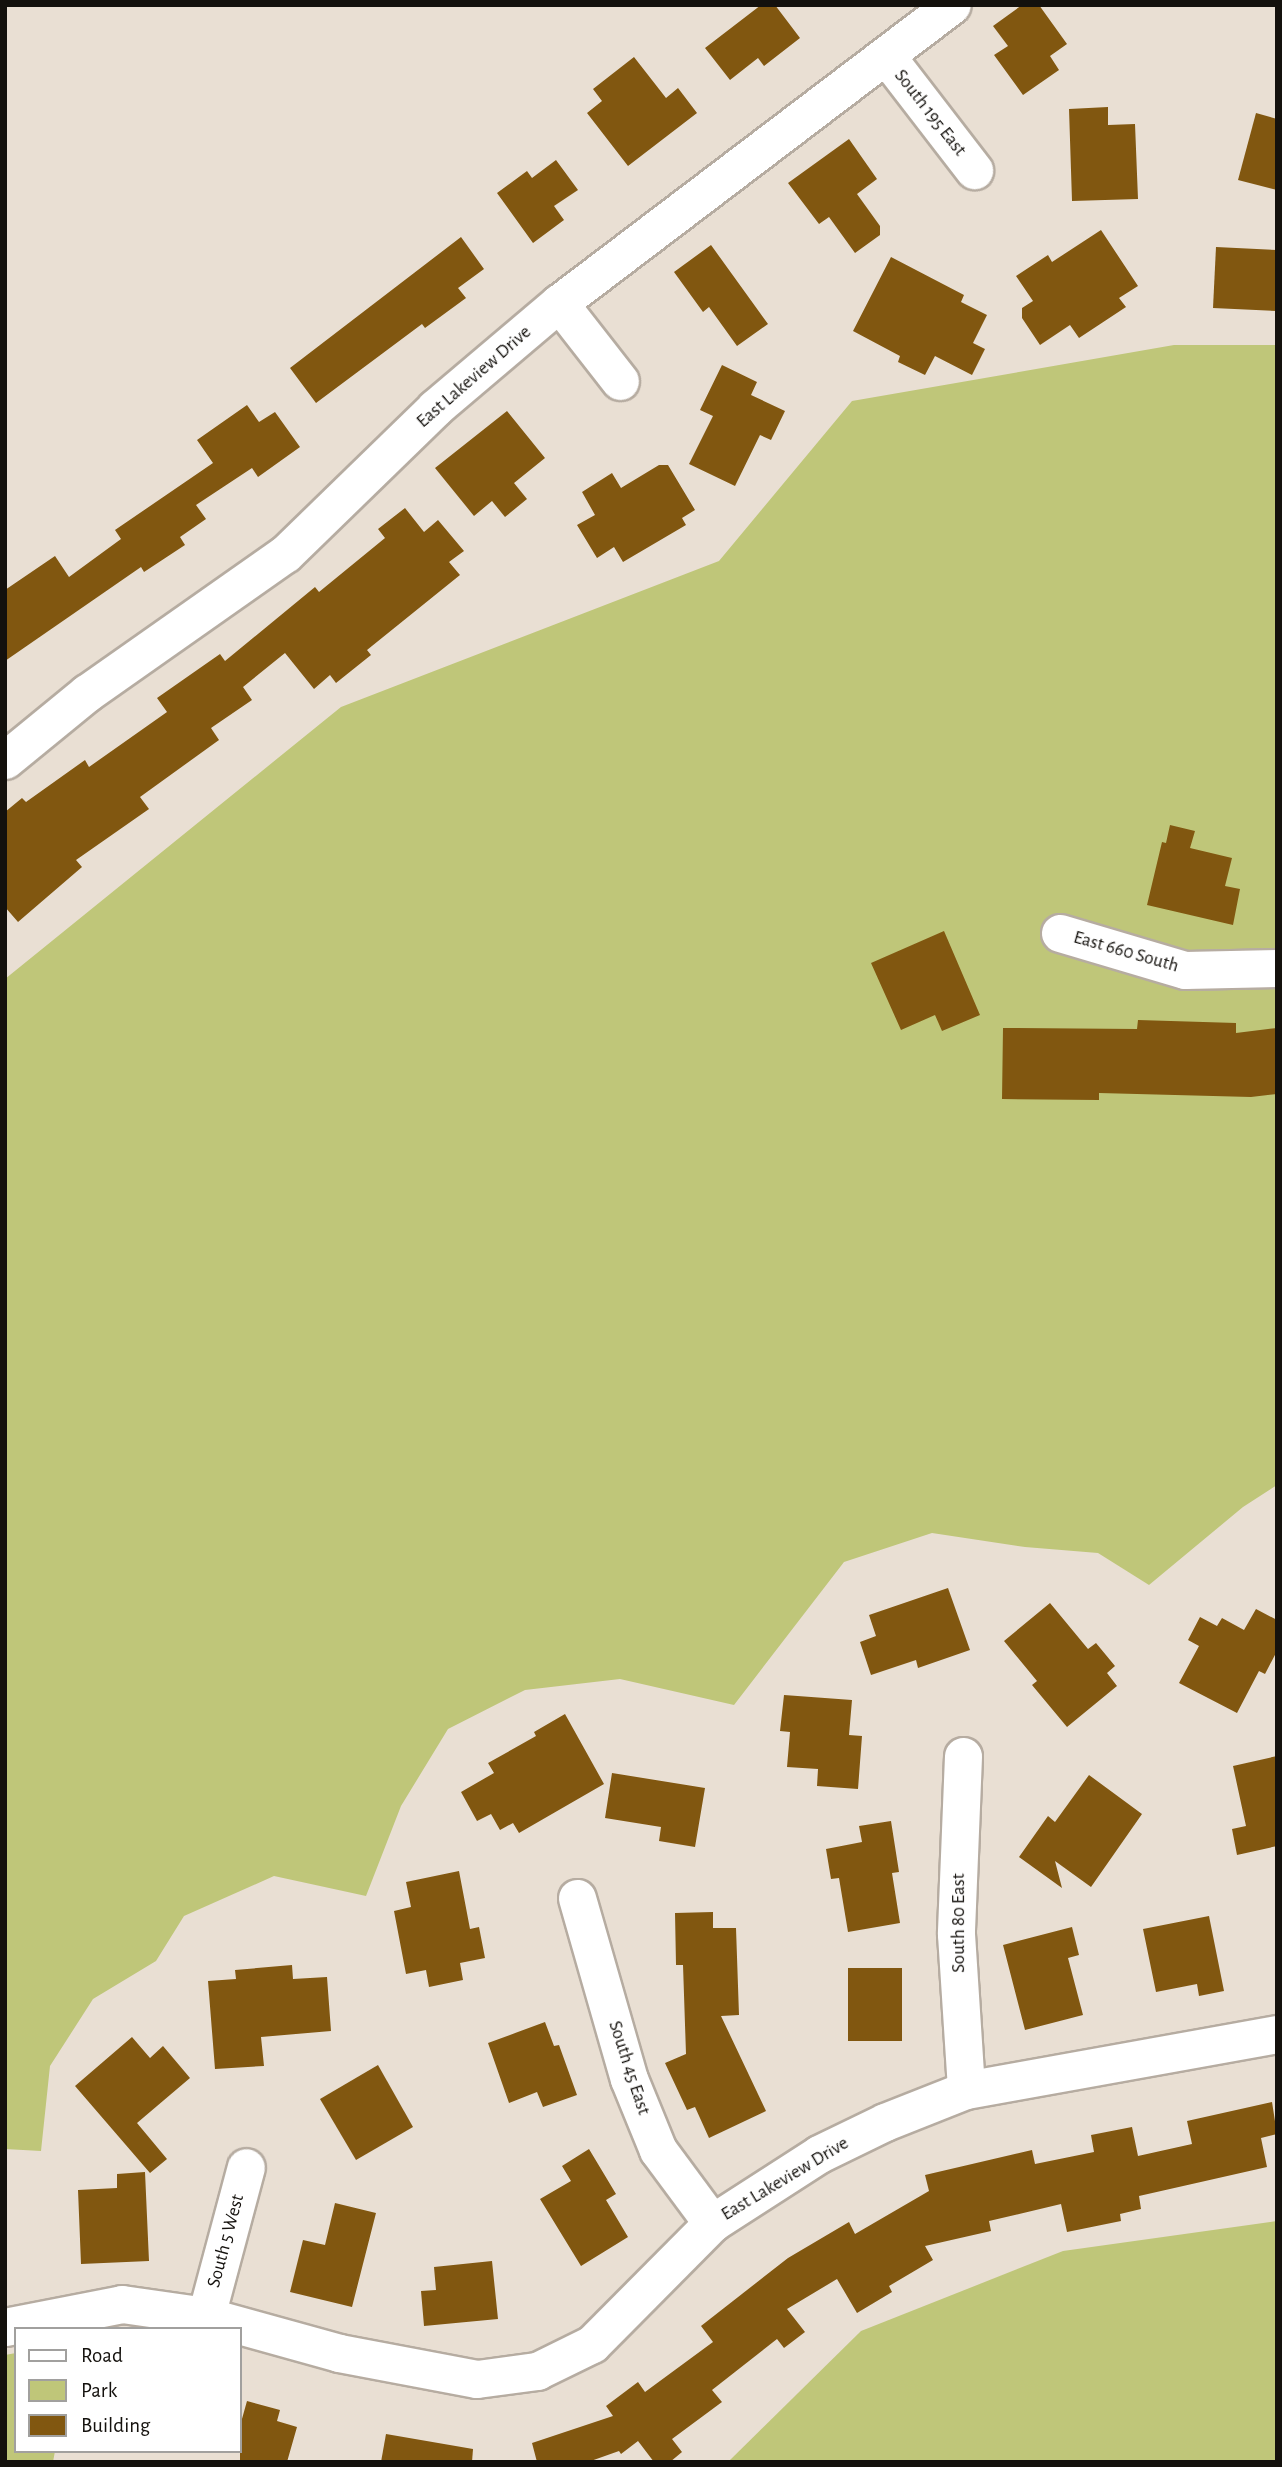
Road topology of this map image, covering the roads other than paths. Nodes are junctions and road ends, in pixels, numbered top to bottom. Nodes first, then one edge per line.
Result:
1 (952, 5) edge
2 (887, 57) junction
3 (974, 170) dead end
4 (559, 303) junction
5 (620, 382) dead end
6 (5, 760) edge
7 (1060, 933) dead end
8 (1277, 968) edge
9 (963, 1756) dead end
10 (577, 1898) dead end
11 (1277, 2034) edge
12 (966, 2091) junction
13 (246, 2167) dead end
14 (712, 2223) junction
15 (206, 2316) junction
16 (5, 2327) edge

1 - 2 street, East Lakeview Drive
2 - 3 street, South 195 East
2 - 4 street, East Lakeview Drive
4 - 5 street
4 - 6 street, East Lakeview Drive
7 - 8 street, East 660 South
9 - 12 street, South 80 East
10 - 14 street, South 45 East
11 - 12 street, East Lakeview Drive
12 - 14 street, East Lakeview Drive
13 - 15 street, South 5 West
14 - 15 street, East Lakeview Drive
15 - 16 street, East Lakeview Drive

